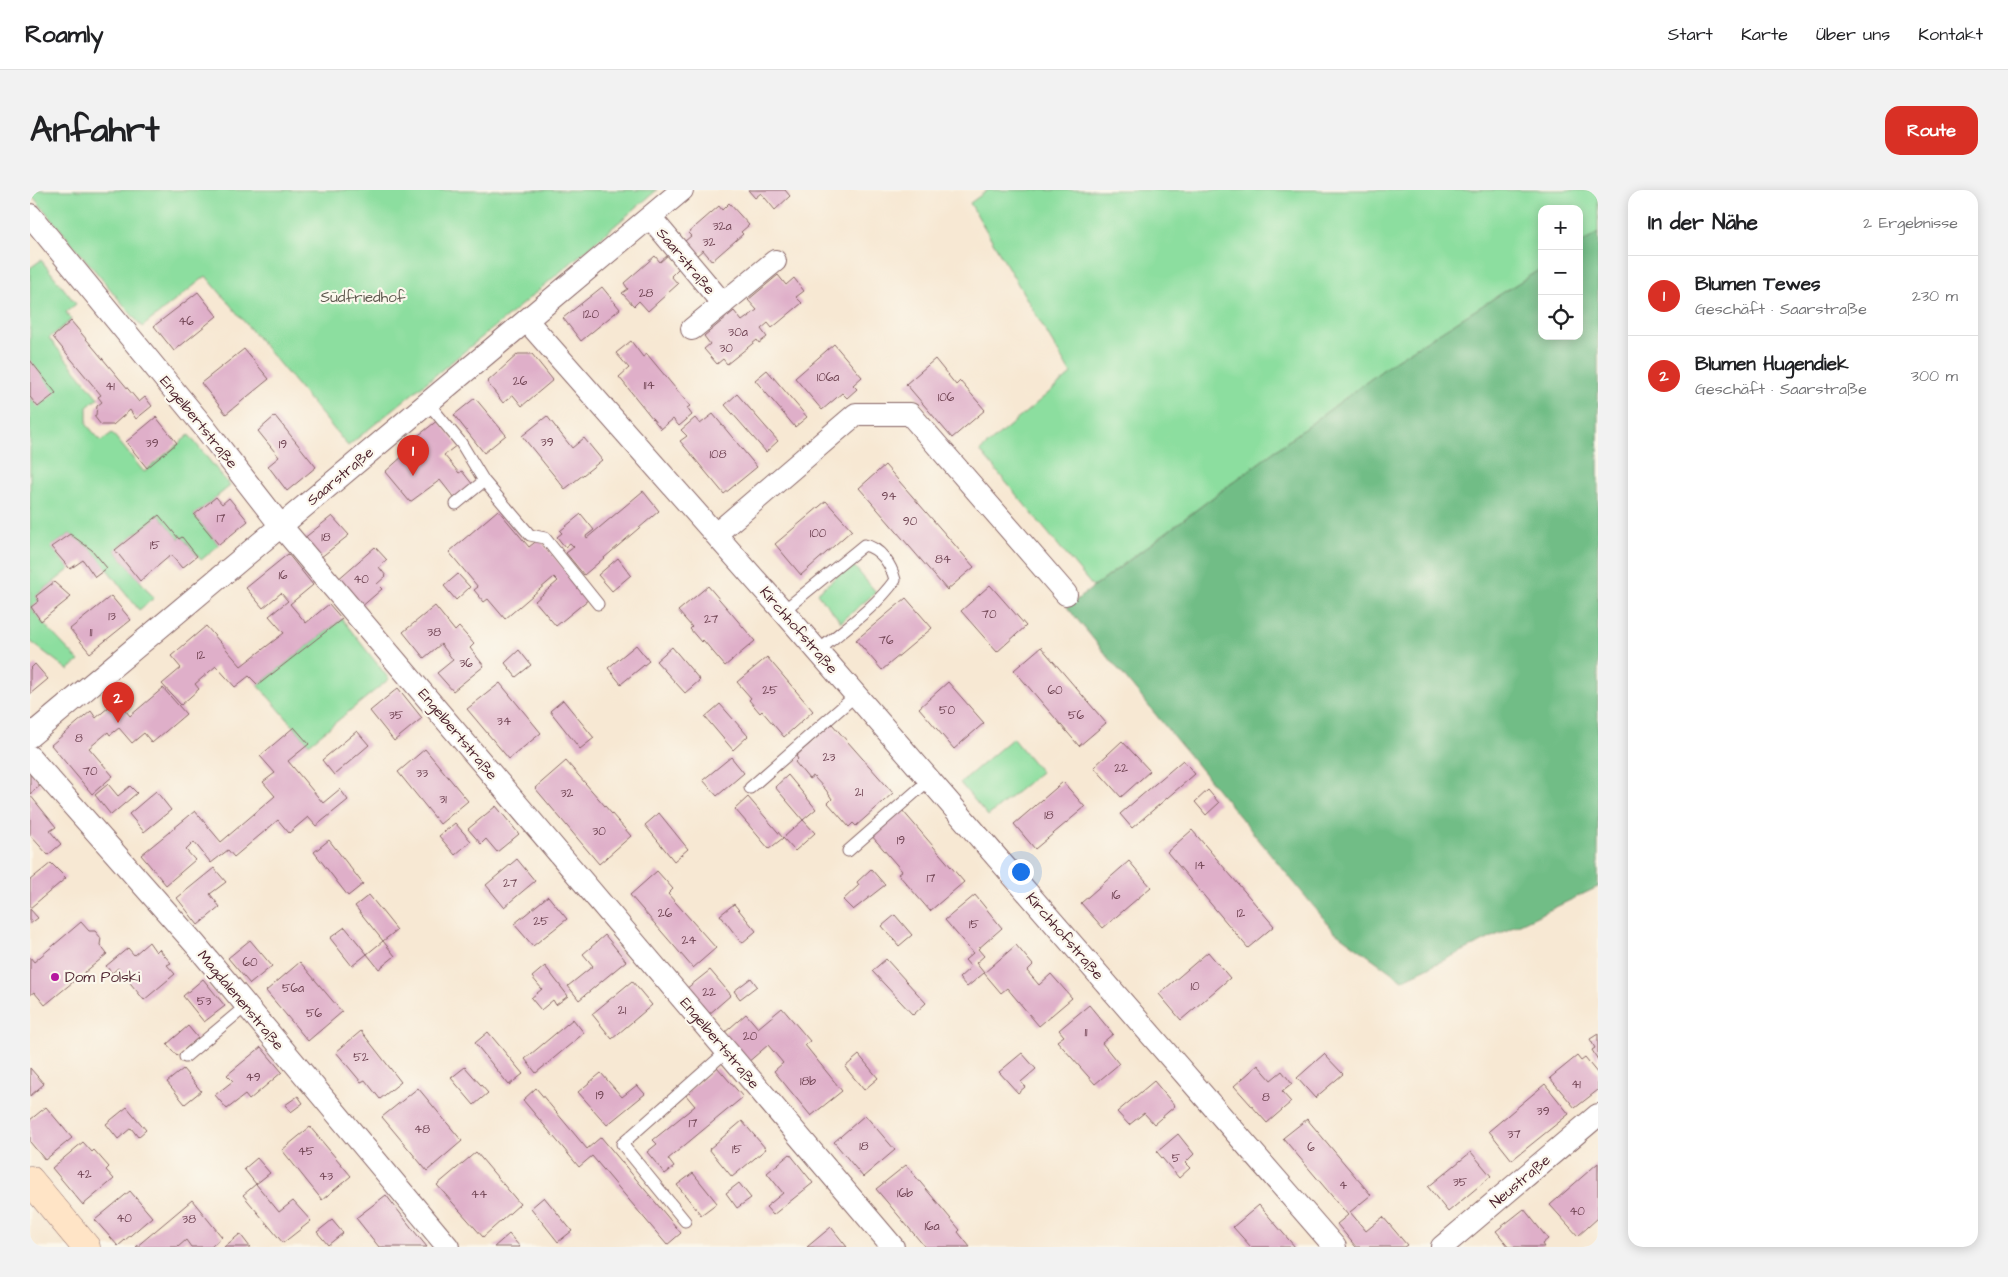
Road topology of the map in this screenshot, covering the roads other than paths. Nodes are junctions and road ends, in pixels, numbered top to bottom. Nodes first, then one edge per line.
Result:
1 (682, 190) edge
2 (30, 215) edge
3 (650, 217) junction
4 (775, 261) dead end
5 (723, 304) junction
6 (527, 321) junction
7 (692, 329) dead end
8 (428, 403) junction
9 (484, 481) junction
10 (456, 504) dead end
11 (281, 526) junction
12 (716, 534) junction
13 (1066, 594) dead end
14 (598, 604) dead end
15 (783, 611) junction
16 (818, 651) junction
17 (856, 695) junction
18 (30, 736) edge
19 (30, 757) edge
20 (929, 780) junction
21 (750, 788) dead end
22 (848, 851) dead end
23 (246, 1006) junction
24 (727, 1051) junction
25 (185, 1057) dead end
26 (1598, 1115) edge
27 (30, 1180) edge
28 (685, 1221) dead end
29 (86, 1247) edge
30 (448, 1247) edge
31 (893, 1247) edge
32 (1334, 1247) edge
33 (1442, 1247) edge

1 - 3 street, Saarstraße
2 - 11 street, Engelbertstraße
3 - 5 street, Saarstraße
3 - 6 street, Saarstraße
4 - 5 street, Saarstraße
5 - 7 street, Saarstraße
6 - 8 street, Saarstraße
6 - 12 street, Kirchhofstraße
8 - 9 lane
8 - 11 street, Saarstraße
9 - 10 lane
9 - 14 lane
11 - 18 street, Saarstraße
11 - 24 street, Engelbertstraße
12 - 13 street
12 - 15 street, Kirchhofstraße
15 - 16 street, Kirchhofstraße
15 - 16 lane
16 - 17 street, Kirchhofstraße
17 - 20 street, Kirchhofstraße
17 - 21 lane
19 - 23 street, Magdalenenstraße
20 - 22 lane
20 - 32 street, Kirchhofstraße
23 - 25 lane
23 - 30 street, Magdalenenstraße
24 - 28 lane
24 - 31 street, Engelbertstraße
26 - 33 street, Neustraße
27 - 29 street

